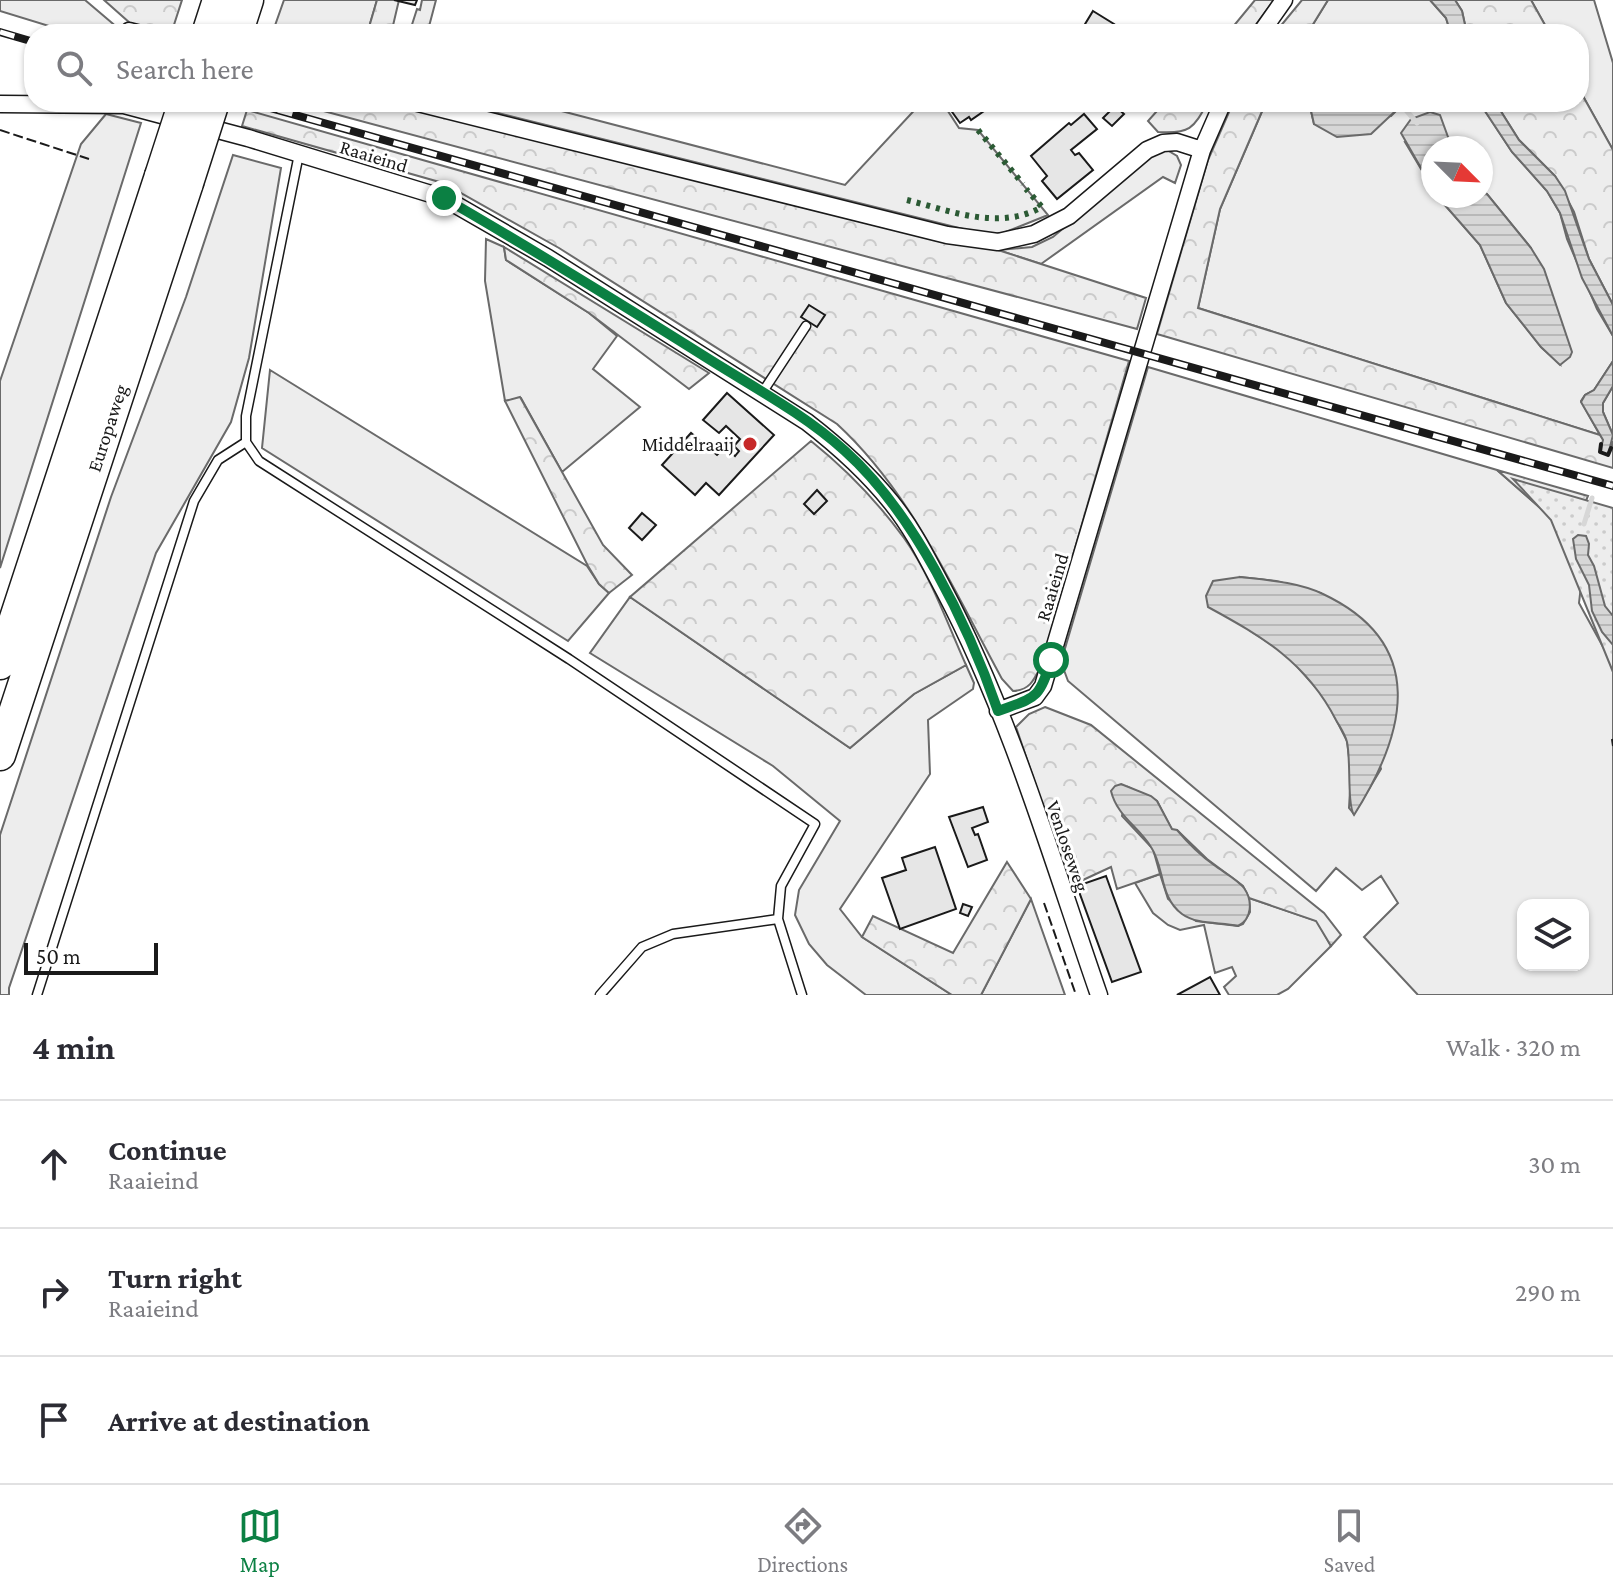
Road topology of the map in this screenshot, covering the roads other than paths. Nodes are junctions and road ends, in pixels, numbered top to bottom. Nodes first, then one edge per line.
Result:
1 (1284, 0) edge
2 (1267, 24) edge
3 (0, 104) edge
4 (24, 104) edge
5 (150, 112) edge
6 (168, 112) edge
7 (181, 112) edge
8 (207, 112) edge
9 (454, 112) edge
10 (1219, 112) edge
11 (1202, 150) junction
12 (299, 154) junction
13 (165, 177) junction
14 (806, 326) dead end
15 (762, 393) junction
16 (246, 442) junction
17 (0, 618) edge
18 (0, 664) edge
19 (998, 711) junction
20 (0, 755) edge
21 (778, 919) junction
22 (37, 995) edge
23 (600, 995) edge
24 (802, 995) edge
25 (1099, 995) edge

1 - 2 street
3 - 4 street, Raaieind
5 - 12 street, Raaieind
6 - 13 highway
7 - 13 highway, Europaweg, bridge
8 - 13 highway, Europaweg, bridge
9 - 11 street
10 - 11 street, Raaieind
11 - 19 street, Raaieind
12 - 15 street, Raaieind
12 - 16 lane
13 - 17 highway
13 - 18 highway, Europaweg
13 - 20 highway, Europaweg
14 - 15 lane
15 - 19 street, Raaieind
16 - 21 lane
16 - 22 lane
19 - 25 street, Venloseweg
21 - 23 lane
21 - 24 lane

